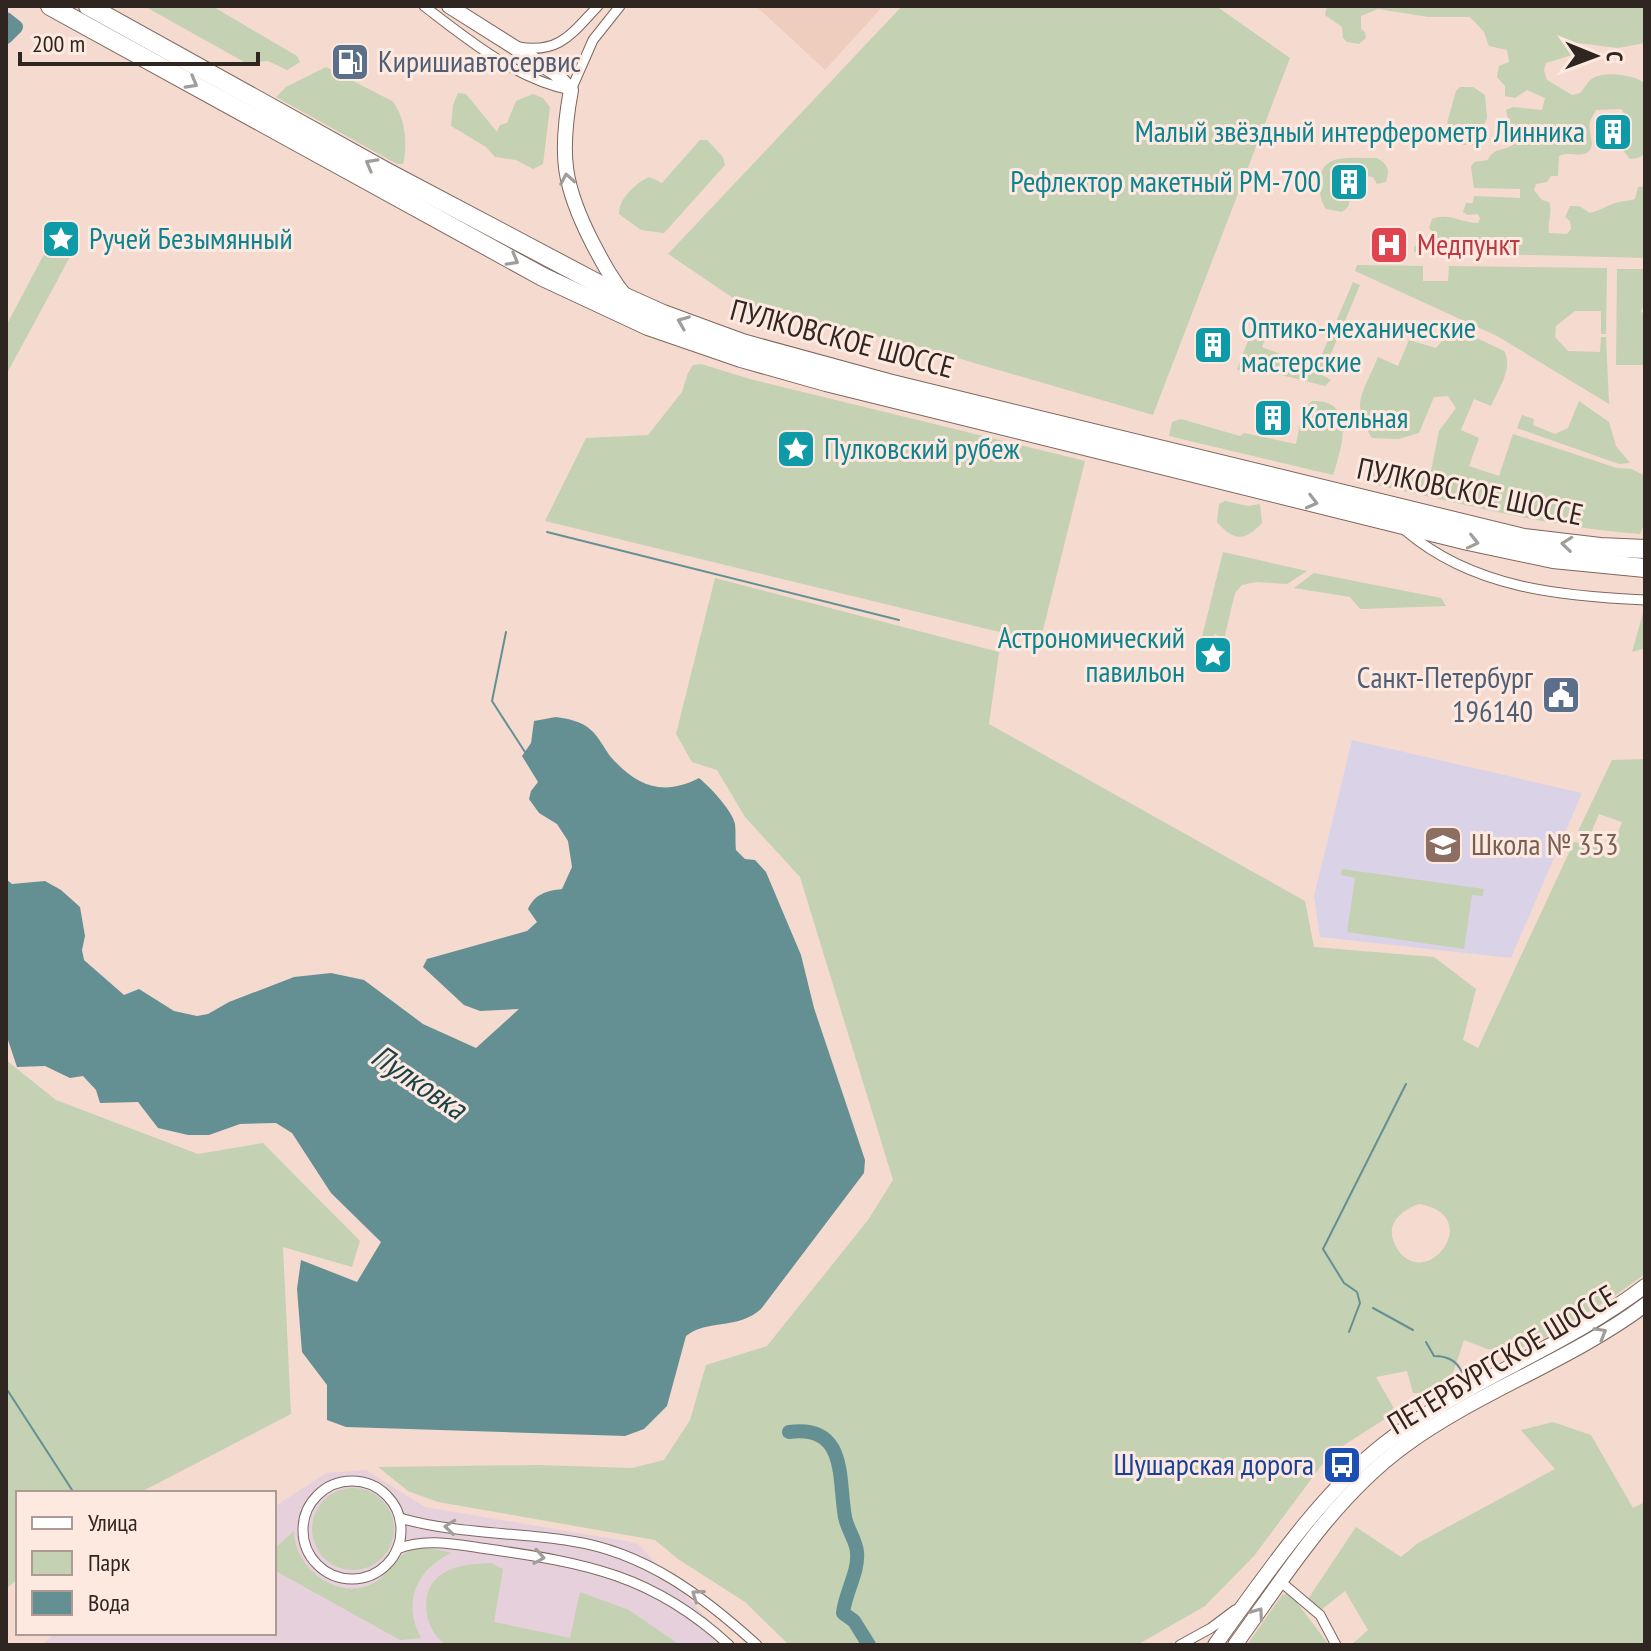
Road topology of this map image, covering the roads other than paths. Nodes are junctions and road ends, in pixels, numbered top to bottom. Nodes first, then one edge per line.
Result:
1 (50, 6) edge
2 (88, 6) edge
3 (424, 6) edge
4 (449, 6) edge
5 (598, 6) edge
6 (620, 6) edge
7 (501, 41) junction
8 (571, 90) junction
9 (626, 297) junction
10 (1397, 524) junction
11 (1645, 549) edge
12 (1645, 568) edge
13 (1645, 600) edge
14 (1645, 1286) edge
15 (1645, 1305) edge
16 (400, 1518) junction
17 (1304, 1539) junction
18 (397, 1549) junction
19 (1281, 1582) junction
20 (1260, 1586) junction
21 (729, 1645) edge
22 (757, 1645) edge
23 (1180, 1645) edge
24 (1215, 1645) edge
25 (1235, 1645) edge
26 (1336, 1645) edge

1 -> 10 highway, ПУЛКОВСКОЕ ШОССЕ
9 -> 2 highway, ПУЛКОВСКОЕ ШОССЕ
3 - 8 street
4 - 7 main road
5 - 7 street
6 - 8 street
7 - 8 main road
9 -> 8 main road
11 -> 9 highway, ПУЛКОВСКОЕ ШОССЕ
10 -> 12 highway, ПУЛКОВСКОЕ ШОССЕ
10 - 13 street, ПУЛКОВСКОЕ ШОССЕ
14 - 17 main road, ПЕТЕРБУРГСКОЕ ШОССЕ
17 -> 15 main road, ПЕТЕРБУРГСКОЕ ШОССЕ
16 - 18 street
16 - 18 street
22 -> 16 street
17 - 19 main road, ПЕТЕРБУРГСКОЕ ШОССЕ
17 - 20 main road, ПЕТЕРБУРГСКОЕ ШОССЕ
18 -> 21 street
25 -> 19 main road, ПЕТЕРБУРГСКОЕ ШОССЕ
19 - 26 street
20 - 23 street, ПЕТЕРБУРГСКОЕ ШОССЕ
20 - 24 main road, ПЕТЕРБУРГСКОЕ ШОССЕ

